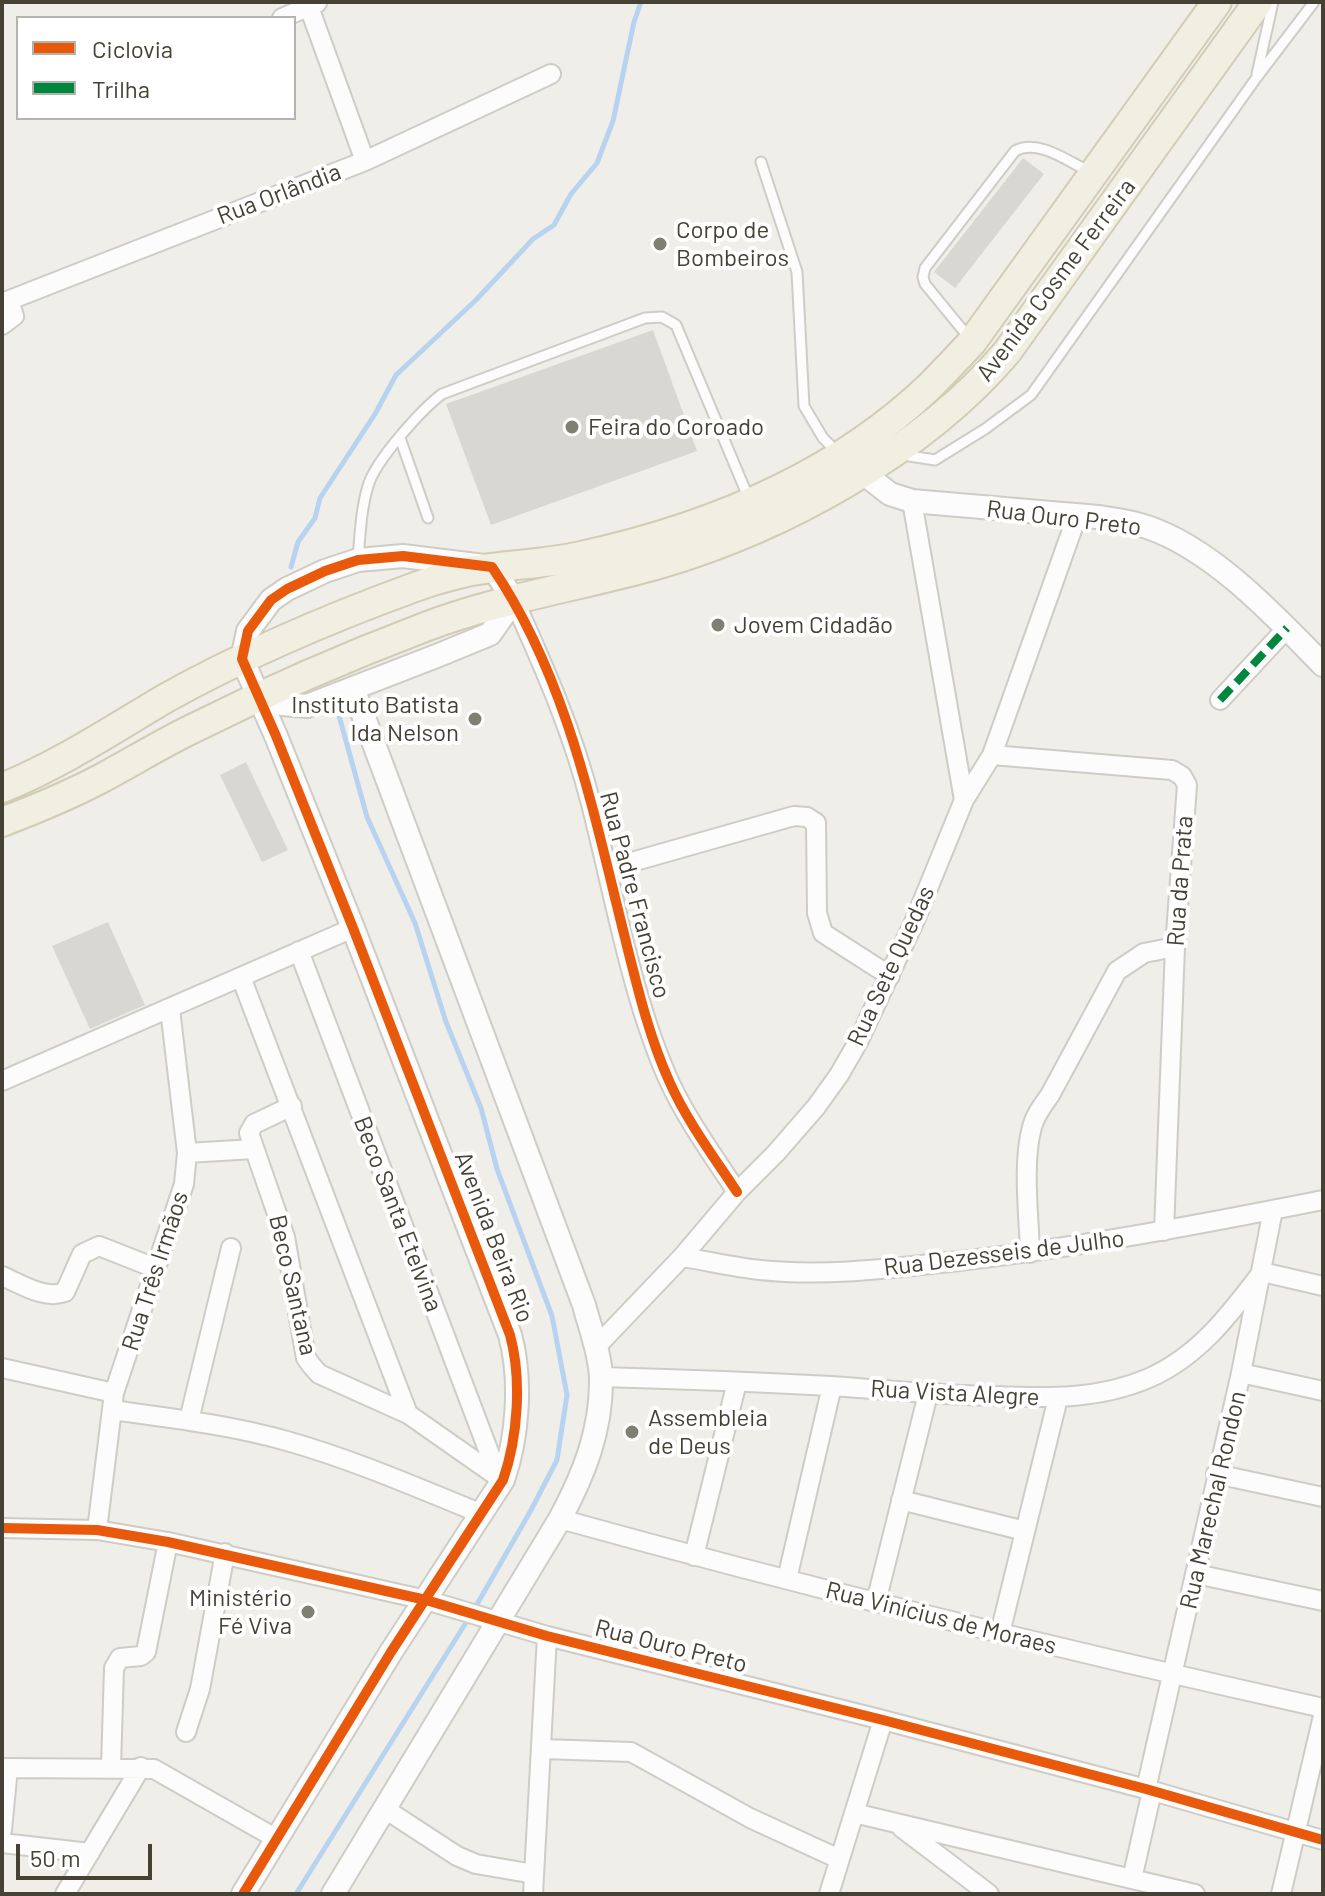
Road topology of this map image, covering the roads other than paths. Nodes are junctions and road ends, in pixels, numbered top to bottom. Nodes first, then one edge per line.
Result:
1 (1217, 2) edge
2 (1258, 2) edge
3 (1273, 2) edge
4 (1314, 2) edge
5 (314, 4) edge
6 (287, 16) edge
7 (551, 74) dead end
8 (1257, 77) junction
9 (365, 161) junction
10 (761, 162) dead end
11 (1093, 174) junction
12 (6, 301) edge
13 (2, 325) edge
14 (972, 342) junction
15 (400, 438) junction
16 (891, 452) junction
17 (839, 455) junction
18 (862, 472) junction
19 (912, 501) junction
20 (751, 503) junction
21 (1077, 516) junction
22 (428, 518) dead end
23 (358, 560) junction
24 (492, 567) junction
25 (514, 600) junction
26 (1287, 628) junction
27 (242, 659) junction
28 (1323, 665) edge
29 (353, 688) junction
30 (260, 696) junction
31 (1220, 700) dead end
32 (992, 755) junction
33 (2, 788) edge
34 (964, 800) junction
35 (2, 822) edge
36 (607, 869) junction
37 (353, 928) junction
38 (1175, 947) junction
39 (299, 951) junction
40 (890, 976) junction
41 (241, 977) junction
42 (170, 1009) junction
43 (2, 1081) edge
44 (292, 1106) junction
45 (254, 1149) junction
46 (187, 1153) junction
47 (737, 1192) junction
48 (1323, 1200) edge
49 (1273, 1210) junction
50 (1164, 1231) junction
51 (231, 1248) dead end
52 (1030, 1253) junction
53 (682, 1257) junction
54 (155, 1268) junction
55 (1262, 1272) junction
56 (2, 1276) edge
57 (1323, 1286) edge
58 (596, 1347) junction
59 (2, 1368) edge
60 (1241, 1373) junction
61 (601, 1377) junction
62 (737, 1382) junction
63 (832, 1386) junction
64 (1323, 1391) edge
65 (928, 1394) junction
66 (1058, 1398) junction
67 (113, 1401) junction
68 (408, 1414) junction
69 (189, 1420) junction
70 (1216, 1474) junction
71 (501, 1478) junction
72 (1323, 1497) edge
73 (901, 1500) junction
74 (482, 1514) junction
75 (560, 1519) junction
76 (2, 1528) edge
77 (97, 1530) junction
78 (1025, 1531) junction
79 (168, 1542) junction
80 (225, 1553) junction
81 (694, 1556) junction
82 (1196, 1574) junction
83 (787, 1579) junction
84 (1323, 1601) edge
85 (432, 1602) junction
86 (876, 1602) junction
87 (489, 1619) junction
88 (1000, 1633) junction
89 (547, 1636) junction
90 (1173, 1675) junction
91 (1323, 1708) edge
92 (1323, 1716) edge
93 (883, 1720) junction
94 (186, 1732) dead end
95 (543, 1749) junction
96 (141, 1767) junction
97 (5, 1768) edge
98 (111, 1768) junction
99 (1149, 1790) junction
100 (385, 1809) junction
101 (854, 1813) junction
102 (897, 1824) junction
103 (2, 1830) edge
104 (1295, 1833) junction
105 (277, 1839) junction
106 (1323, 1840) edge
107 (2, 1843) edge
108 (90, 1853) junction
109 (839, 1859) junction
110 (534, 1874) junction
111 (1132, 1879) junction
112 (65, 1894) edge
113 (243, 1894) edge
114 (333, 1894) edge
115 (533, 1894) edge
116 (829, 1894) edge
117 (989, 1894) edge
118 (1195, 1894) edge
119 (1281, 1894) edge

1 - 11 main road, Avenida Cosme Ferreira
2 - 16 main road, Avenida Cosme Ferreira
3 - 8 lane
4 - 8 lane
5 - 6 street
5 - 9 street
7 - 9 street, Rua Orlândia
8 - 16 lane
9 - 12 street, Rua Orlândia
10 - 17 lane
11 - 14 main road, Avenida Cosme Ferreira
11 - 14 lane
12 - 13 street
14 - 17 main road, Avenida Cosme Ferreira
15 - 20 lane
15 - 22 lane
15 - 23 lane
16 - 18 main road, Avenida Cosme Ferreira
17 - 20 main road, Avenida Cosme Ferreira
18 - 19 street, Rua Ouro Preto
18 - 25 main road, Avenida Cosme Ferreira
19 - 21 street, Rua Ouro Preto
19 - 34 street
20 - 24 main road, Avenida Cosme Ferreira
21 - 26 street, Rua Ouro Preto
21 - 32 street
23 - 24 street
23 - 27 street
24 - 25 street
24 - 27 main road, Avenida Cosme Ferreira
25 - 29 street
25 - 30 main road, Avenida Cosme Ferreira
25 - 36 street, Rua Padre Francisco
26 - 28 street, Rua Ouro Preto
26 - 31 street
27 - 30 street, Avenida Beira Rio
27 - 33 main road, Avenida Cosme Ferreira
29 - 30 street
29 - 58 street
30 - 35 main road, Avenida Cosme Ferreira
30 - 37 street, Avenida Beira Rio
32 - 34 street
32 - 38 street, Rua da Prata
34 - 40 street, Rua Sete Quedas
36 - 40 street
36 - 47 street, Rua Padre Francisco
37 - 39 street
37 - 71 street, Avenida Beira Rio
38 - 50 street, Rua da Prata
38 - 52 street
39 - 41 street
39 - 71 street, Beco Santa Etelvina
40 - 47 street, Rua Sete Quedas
41 - 42 street
41 - 44 street
42 - 43 street
42 - 46 street, Rua Três Irmãos
44 - 45 street
44 - 68 street
45 - 46 street
45 - 68 street, Beco Santana
46 - 54 street, Rua Três Irmãos
47 - 53 street, Rua Sete Quedas
48 - 49 street, Rua Dezesseis de Julho
49 - 50 street, Rua Dezesseis de Julho
49 - 55 street, Rua Marechal Rondon
50 - 52 street, Rua Dezesseis de Julho
51 - 69 street
52 - 53 street, Rua Dezesseis de Julho
53 - 58 street, Rua Sete Quedas
54 - 56 street
54 - 67 street, Rua Três Irmãos
55 - 57 street
55 - 60 street, Rua Marechal Rondon
55 - 66 street, Rua Vista Alegre
58 - 61 street
59 - 67 street
60 - 64 street
60 - 70 street, Rua Marechal Rondon
61 - 62 street, Rua Vista Alegre
61 - 75 street
62 - 63 street, Rua Vista Alegre
62 - 81 street
63 - 65 street, Rua Vista Alegre
63 - 83 street
65 - 66 street, Rua Vista Alegre
65 - 73 street
66 - 78 street
67 - 69 street
67 - 77 street, Rua Três Irmãos
68 - 71 street, Beco Santana
69 - 74 street
70 - 72 street
70 - 82 street, Rua Marechal Rondon
71 - 74 street, Avenida Beira Rio
73 - 78 street
73 - 86 street
74 - 85 street, Avenida Beira Rio
75 - 81 street, Rua Vinícius de Moraes
75 - 87 street
76 - 77 street, Rua Ouro Preto
77 - 79 street, Rua Ouro Preto
78 - 88 street
79 - 80 street, Rua Ouro Preto
79 - 98 street
80 - 85 street, Rua Ouro Preto
80 - 94 street
81 - 83 street, Rua Vinícius de Moraes
82 - 84 street
82 - 90 street, Rua Marechal Rondon
83 - 86 street, Rua Vinícius de Moraes
85 - 87 street, Rua Ouro Preto
85 - 105 street, Avenida Beira Rio
86 - 88 street, Rua Vinícius de Moraes
87 - 89 street, Rua Ouro Preto
87 - 100 street
88 - 90 street, Rua Vinícius de Moraes
89 - 93 street, Rua Ouro Preto
89 - 95 street
90 - 91 street, Rua Vinícius de Moraes
90 - 99 street, Rua Marechal Rondon
92 - 104 street
93 - 99 street, Rua Ouro Preto
93 - 101 street
95 - 109 street
95 - 110 street
96 - 98 street
96 - 105 street
96 - 108 street
97 - 98 street
97 - 103 street
99 - 104 street, Rua Ouro Preto
99 - 111 street, Rua Marechal Rondon
100 - 110 street
100 - 114 street
101 - 102 street
101 - 109 street
102 - 111 street
102 - 117 street
104 - 106 street, Rua Ouro Preto
104 - 119 street
105 - 113 street, Avenida Beira Rio
107 - 108 street
108 - 112 street
109 - 116 street
110 - 115 street
111 - 118 street

